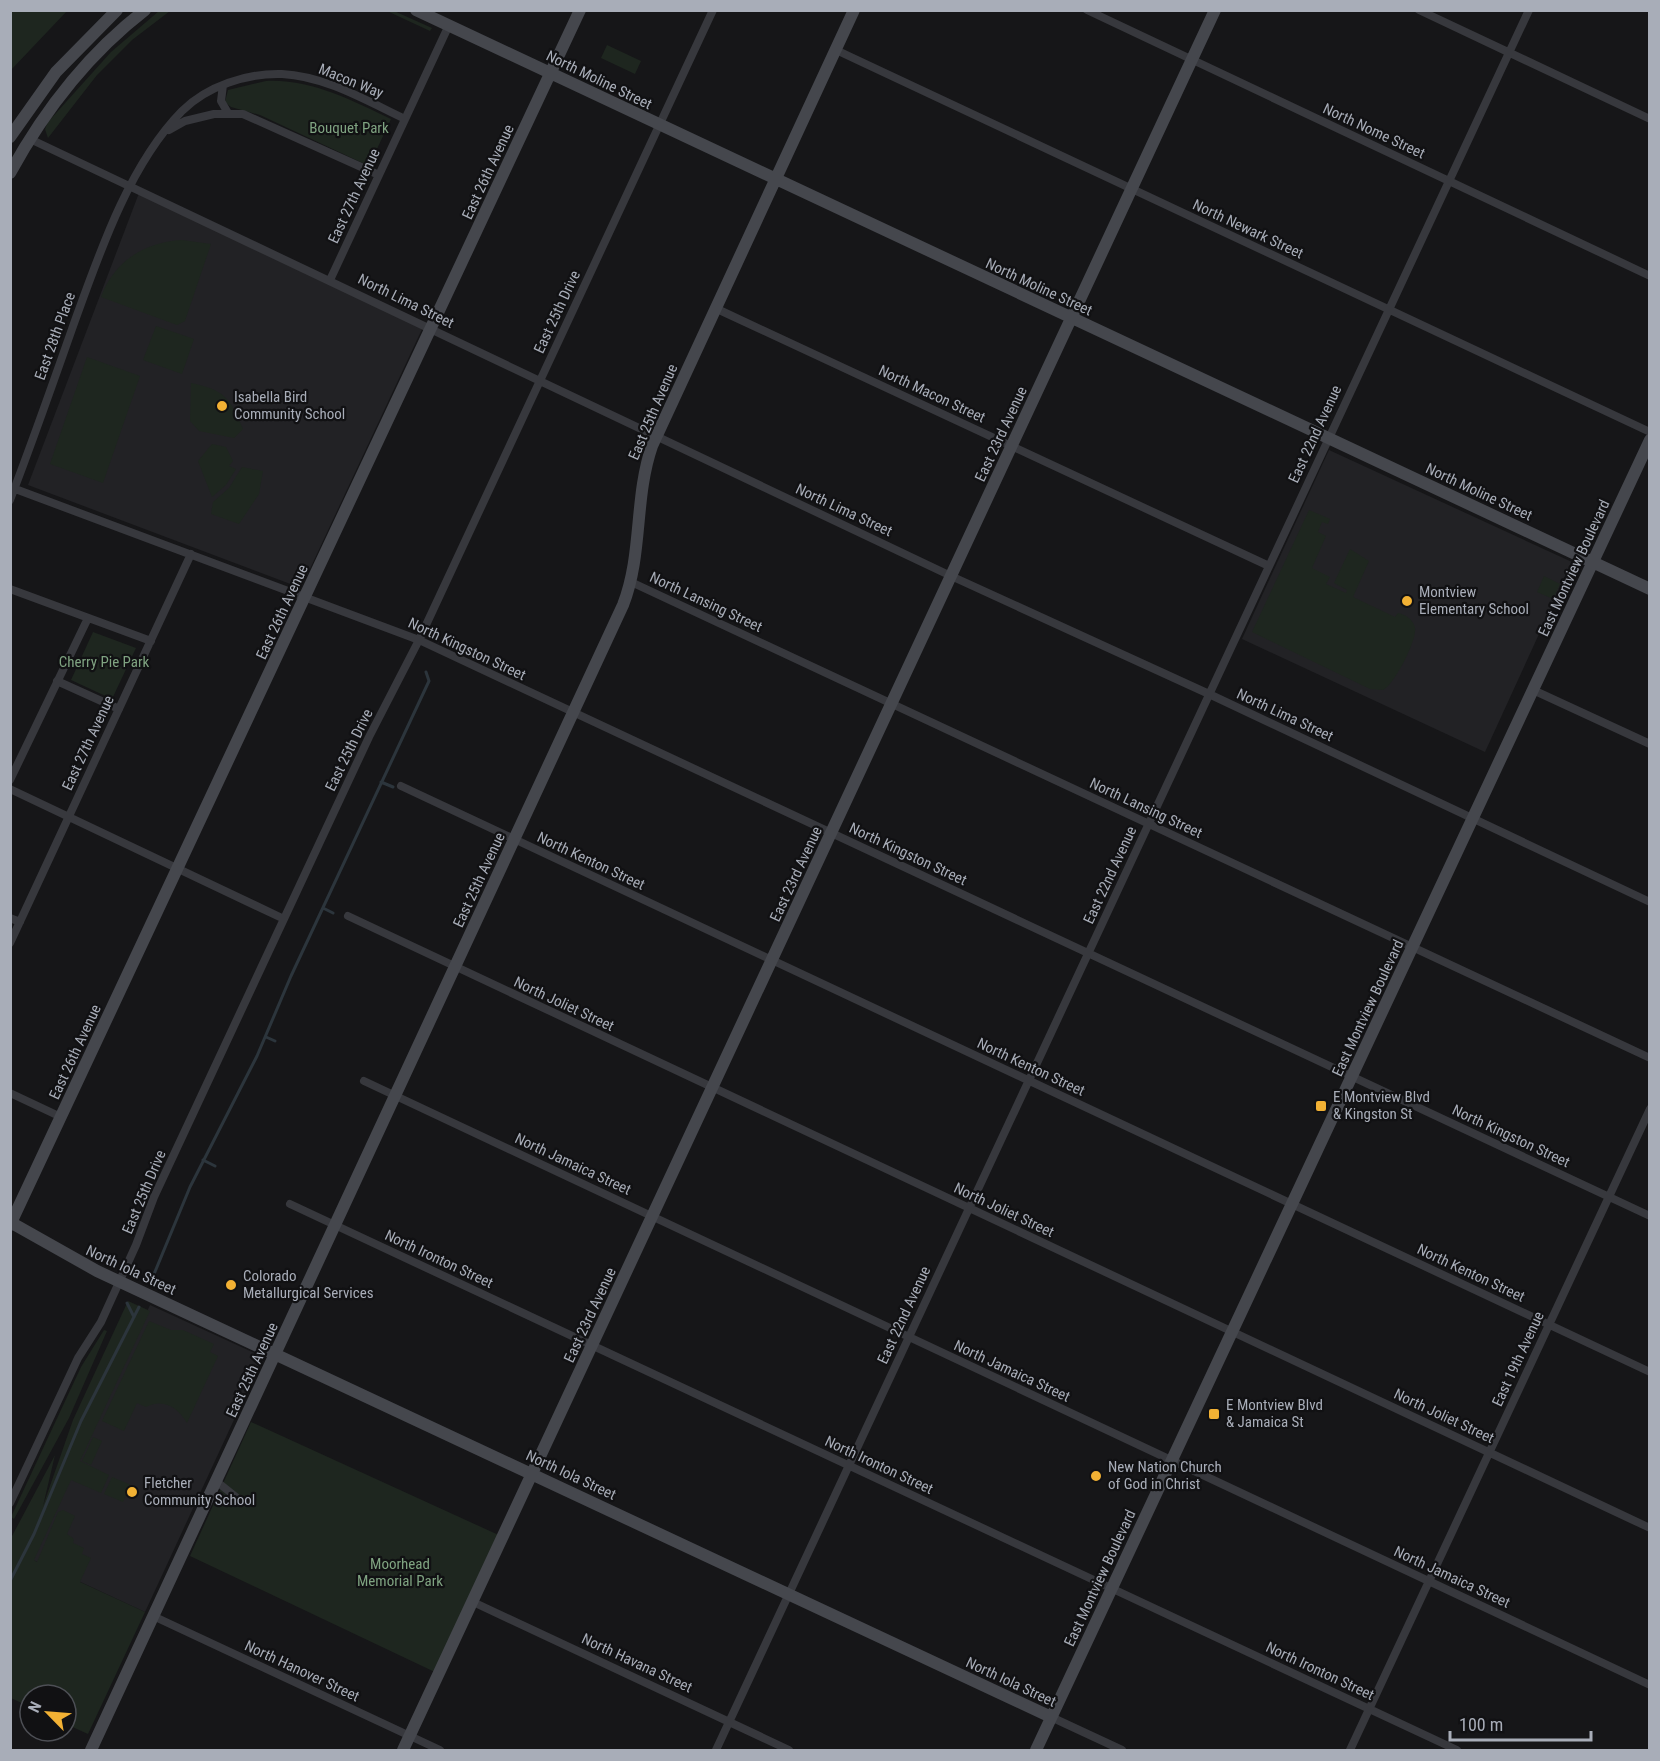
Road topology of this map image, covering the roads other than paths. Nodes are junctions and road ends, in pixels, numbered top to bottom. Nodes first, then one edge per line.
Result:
1 (117, 10) edge
2 (145, 10) edge
3 (416, 10) edge
4 (580, 10) edge
5 (713, 10) edge
6 (854, 10) edge
7 (1087, 10) edge
8 (1215, 10) edge
9 (1419, 10) edge
10 (1529, 10) edge
11 (449, 25) junction
12 (836, 50) junction
13 (1508, 53) junction
14 (1192, 60) junction
15 (550, 73) junction
16 (223, 85) junction
17 (228, 113) junction
18 (405, 119) junction
19 (1650, 119) edge
20 (659, 125) junction
21 (161, 135) junction
22 (10, 137) edge
23 (30, 139) junction
24 (10, 173) edge
25 (379, 176) junction
26 (775, 179) junction
27 (1448, 181) junction
28 (132, 185) junction
29 (1131, 189) junction
30 (1650, 276) edge
31 (330, 280) junction
32 (715, 308) junction
33 (1388, 309) junction
34 (1071, 319) junction
35 (431, 329) junction
36 (540, 381) junction
37 (1650, 432) edge
38 (656, 436) junction
39 (1328, 438) junction
40 (1650, 440) edge
41 (1011, 446) junction
42 (13, 488) edge
43 (10, 500) edge
44 (190, 554) junction
45 (1593, 562) junction
46 (1269, 566) junction
47 (951, 576) junction
48 (631, 582) junction
49 (10, 589) edge
50 (1650, 589) edge
51 (306, 597) junction
52 (88, 618) junction
53 (419, 640) junction
54 (151, 641) junction
55 (57, 681) junction
56 (1533, 690) junction
57 (1209, 694) junction
58 (892, 703) junction
59 (119, 709) junction
60 (574, 713) junction
61 (1650, 744) edge
62 (10, 780) edge
63 (401, 786) dead end
64 (10, 789) edge
65 (69, 817) junction
66 (1473, 820) junction
67 (1148, 824) junction
68 (831, 833) junction
69 (515, 840) junction
70 (178, 868) junction
71 (1650, 902) edge
72 (348, 916) dead end
73 (10, 918) edge
74 (284, 919) junction
75 (20, 922) junction
76 (10, 943) edge
77 (1413, 947) junction
78 (1088, 953) junction
79 (772, 960) junction
80 (455, 968) junction
81 (1650, 1058) edge
82 (1352, 1077) junction
83 (364, 1081) dead end
84 (1028, 1081) junction
85 (712, 1088) junction
86 (10, 1093) edge
87 (396, 1096) junction
88 (1650, 1109) edge
89 (61, 1117) junction
90 (1609, 1197) junction
91 (290, 1204) dead end
92 (1293, 1205) junction
93 (969, 1208) junction
94 (1650, 1216) edge
95 (652, 1217) junction
96 (11, 1223) edge
97 (335, 1225) junction
98 (120, 1281) junction
99 (1549, 1325) junction
100 (1233, 1332) junction
101 (909, 1337) junction
102 (592, 1345) junction
103 (276, 1353) junction
104 (1650, 1372) edge
105 (1489, 1452) junction
106 (1172, 1461) junction
107 (849, 1466) junction
108 (532, 1474) junction
109 (216, 1481) junction
110 (236, 1497) dead end
111 (10, 1503) edge
112 (1650, 1527) edge
113 (1429, 1581) junction
114 (1112, 1589) junction
115 (789, 1593) junction
116 (473, 1602) junction
117 (153, 1616) junction
118 (1650, 1684) edge
119 (1369, 1709) junction
120 (1052, 1717) junction
121 (729, 1722) junction
122 (410, 1737) junction
123 (96, 1749) edge
124 (404, 1750) edge
125 (440, 1750) edge
126 (716, 1750) edge
127 (789, 1750) edge
128 (1036, 1750) edge
129 (1122, 1750) edge
130 (1350, 1750) edge
131 (1457, 1750) edge

1 - 22 street
2 - 23 street
3 - 11 street, North Moline Street
4 - 15 street, East 26th Avenue
5 - 20 street, East 25th Drive
6 - 12 street, East 25th Avenue
7 - 14 street, North Nome Street
8 - 14 street, East 23rd Avenue
9 - 13 street
10 - 13 street, East 22nd Avenue
11 - 15 street, North Moline Street
11 - 18 street, East 27th Avenue
12 - 26 street, East 25th Avenue
12 - 29 street, North Newark Street
13 - 19 street
13 - 27 street, East 22nd Avenue
14 - 27 street, North Nome Street
14 - 29 street, East 23rd Avenue
15 - 20 street, North Moline Street
15 - 35 street, East 26th Avenue
16 - 17 street
16 - 18 street, Macon Way
16 - 21 street, Macon Way
17 - 21 street
17 - 25 street
18 - 25 street, East 27th Avenue
20 - 26 street, North Moline Street
20 - 36 street, East 25th Drive
21 - 28 street, Macon Way
23 - 24 street
23 - 28 street, North Lima Street
25 - 31 street, East 27th Avenue
26 - 32 street, East 25th Avenue
26 - 34 street, North Moline Street
27 - 30 street, North Nome Street
27 - 33 street, East 22nd Avenue
28 - 31 street, North Lima Street
28 - 42 street, East 28th Place
29 - 33 street, North Newark Street
29 - 34 street, East 23rd Avenue
31 - 35 street, North Lima Street
32 - 38 street, East 25th Avenue
32 - 41 street, North Macon Street
33 - 37 street, North Newark Street
33 - 39 street, East 22nd Avenue
34 - 39 street, North Moline Street
34 - 41 street, East 23rd Avenue
35 - 36 street, North Lima Street
35 - 51 street, East 26th Avenue
36 - 38 street, North Lima Street
36 - 53 street, East 25th Drive
38 - 47 street, North Lima Street
38 - 48 street, East 25th Avenue
39 - 45 street, North Moline Street
39 - 46 street, East 22nd Avenue
40 - 45 street, East Montview Boulevard
41 - 46 street, North Macon Street
41 - 47 street, East 23rd Avenue
42 - 43 street, East 28th Place
42 - 44 street, North Kingston Street
44 - 51 street, North Kingston Street
44 - 54 street, East 27th Avenue
45 - 50 street, North Moline Street
45 - 56 street, East Montview Boulevard
46 - 57 street, East 22nd Avenue
47 - 57 street, North Lima Street
47 - 58 street, East 23rd Avenue
48 - 58 street, North Lansing Street
48 - 60 street, East 25th Avenue
49 - 52 street
51 - 53 street, North Kingston Street
51 - 70 street, East 26th Avenue
52 - 54 street
52 - 55 street
53 - 60 street, North Kingston Street
53 - 74 street, East 25th Drive
54 - 59 street, East 27th Avenue
55 - 59 street
55 - 62 street
56 - 61 street
56 - 66 street, East Montview Boulevard
57 - 66 street, North Lima Street
57 - 67 street, East 22nd Avenue
58 - 67 street, North Lansing Street
58 - 68 street, East 23rd Avenue
59 - 65 street, East 27th Avenue
60 - 68 street, North Kingston Street
60 - 69 street, East 25th Avenue
63 - 69 street, North Kenton Street
64 - 65 street
65 - 70 street
65 - 75 street, East 27th Avenue
66 - 71 street, North Lima Street
66 - 77 street, East Montview Boulevard
67 - 77 street, North Lansing Street
67 - 78 street, East 22nd Avenue
68 - 78 street, North Kingston Street
68 - 79 street, East 23rd Avenue
69 - 79 street, North Kenton Street
69 - 80 street, East 25th Avenue
70 - 74 street
70 - 89 street, East 26th Avenue
72 - 80 street, North Joliet Street
73 - 75 street
74 - 98 street, East 25th Drive
75 - 76 street, East 27th Avenue
77 - 81 street, North Lansing Street
77 - 82 street, East Montview Boulevard
78 - 82 street, North Kingston Street
78 - 84 street, East 22nd Avenue
79 - 84 street, North Kenton Street
79 - 85 street, East 23rd Avenue
80 - 85 street, North Joliet Street
80 - 87 street, East 25th Avenue
82 - 90 street, North Kingston Street
82 - 92 street, East Montview Boulevard
83 - 87 street, North Jamaica Street
84 - 92 street, North Kenton Street
84 - 93 street, East 22nd Avenue
85 - 93 street, North Joliet Street
85 - 95 street, East 23rd Avenue
86 - 89 street
87 - 95 street, North Jamaica Street
87 - 97 street, East 25th Avenue
88 - 90 street, East 19th Avenue
89 - 96 street, East 26th Avenue
90 - 94 street, North Kingston Street
90 - 99 street, East 19th Avenue
91 - 97 street, North Ironton Street
92 - 99 street, North Kenton Street
92 - 100 street, East Montview Boulevard
93 - 100 street, North Joliet Street
93 - 101 street, East 22nd Avenue
95 - 101 street, North Jamaica Street
95 - 102 street, East 23rd Avenue
96 - 98 street, North Iola Street
97 - 102 street, North Ironton Street
97 - 103 street, East 25th Avenue
98 - 103 street, North Iola Street
98 - 111 street, East 25th Drive
99 - 104 street, North Kenton Street
99 - 105 street, East 19th Avenue
100 - 105 street, North Joliet Street
100 - 106 street, East Montview Boulevard
101 - 106 street, North Jamaica Street
101 - 107 street, East 22nd Avenue
102 - 107 street, North Ironton Street
102 - 108 street, East 23rd Avenue
103 - 108 street, North Iola Street
103 - 109 street, East 25th Avenue
105 - 112 street, North Joliet Street
105 - 113 street, East 19th Avenue
106 - 113 street, North Jamaica Street
106 - 114 street, East Montview Boulevard
107 - 114 street, North Ironton Street
107 - 115 street, East 22nd Avenue
108 - 115 street, North Iola Street
108 - 116 street, East 23rd Avenue
109 - 110 street
109 - 117 street, East 25th Avenue
113 - 118 street, North Jamaica Street
113 - 119 street, East 19th Avenue
114 - 119 street, North Ironton Street
114 - 120 street, East Montview Boulevard
115 - 120 street, North Iola Street
115 - 121 street, East 22nd Avenue
116 - 121 street, North Havana Street
116 - 122 street, East 23rd Avenue
117 - 122 street, North Hanover Street
117 - 123 street, East 25th Avenue
119 - 130 street, East 19th Avenue
119 - 131 street, North Ironton Street
120 - 128 street, East Montview Boulevard
120 - 129 street, North Iola Street
121 - 126 street, East 22nd Avenue
121 - 127 street, North Havana Street
122 - 124 street, East 23rd Avenue
122 - 125 street, North Hanover Street

